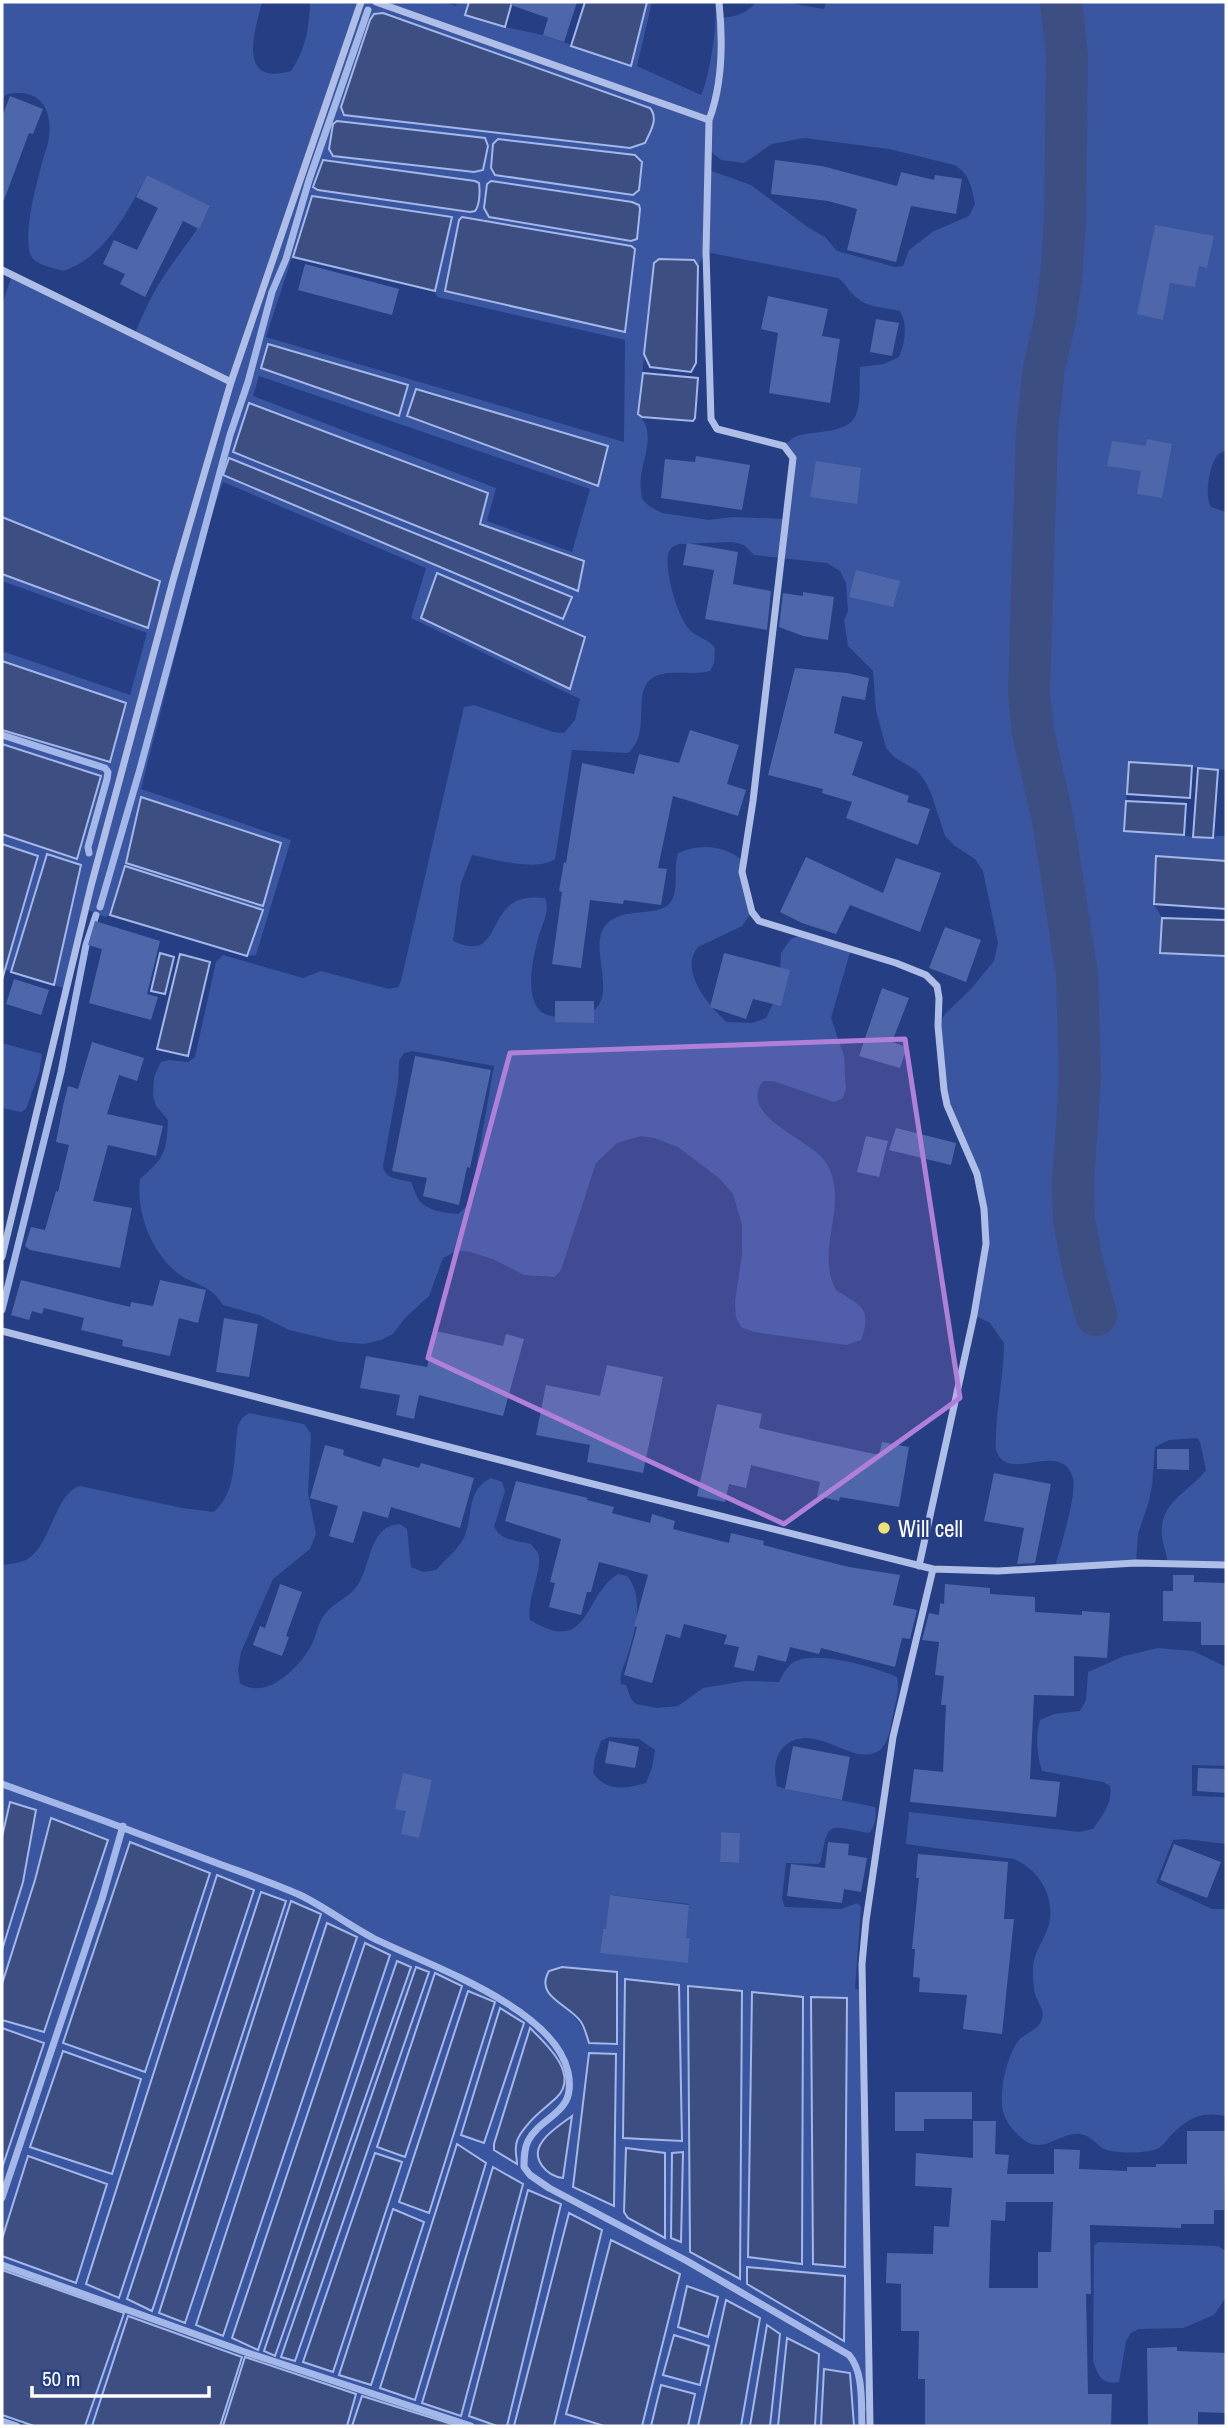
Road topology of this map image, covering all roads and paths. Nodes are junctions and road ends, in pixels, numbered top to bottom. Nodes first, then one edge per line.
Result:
1 (361, 2) edge
2 (376, 2) edge
3 (719, 2) edge
4 (709, 120) junction
5 (2, 270) edge
6 (231, 382) junction
7 (2, 1257) edge
8 (2, 1331) edge
9 (1226, 1565) edge
10 (919, 1566) junction
11 (933, 1569) junction
12 (870, 2426) edge

1 - 6 street
2 - 4 street
3 - 4 street
4 - 10 street
5 - 6 street
6 - 7 street
8 - 10 street
9 - 11 street
10 - 11 street
11 - 12 street

